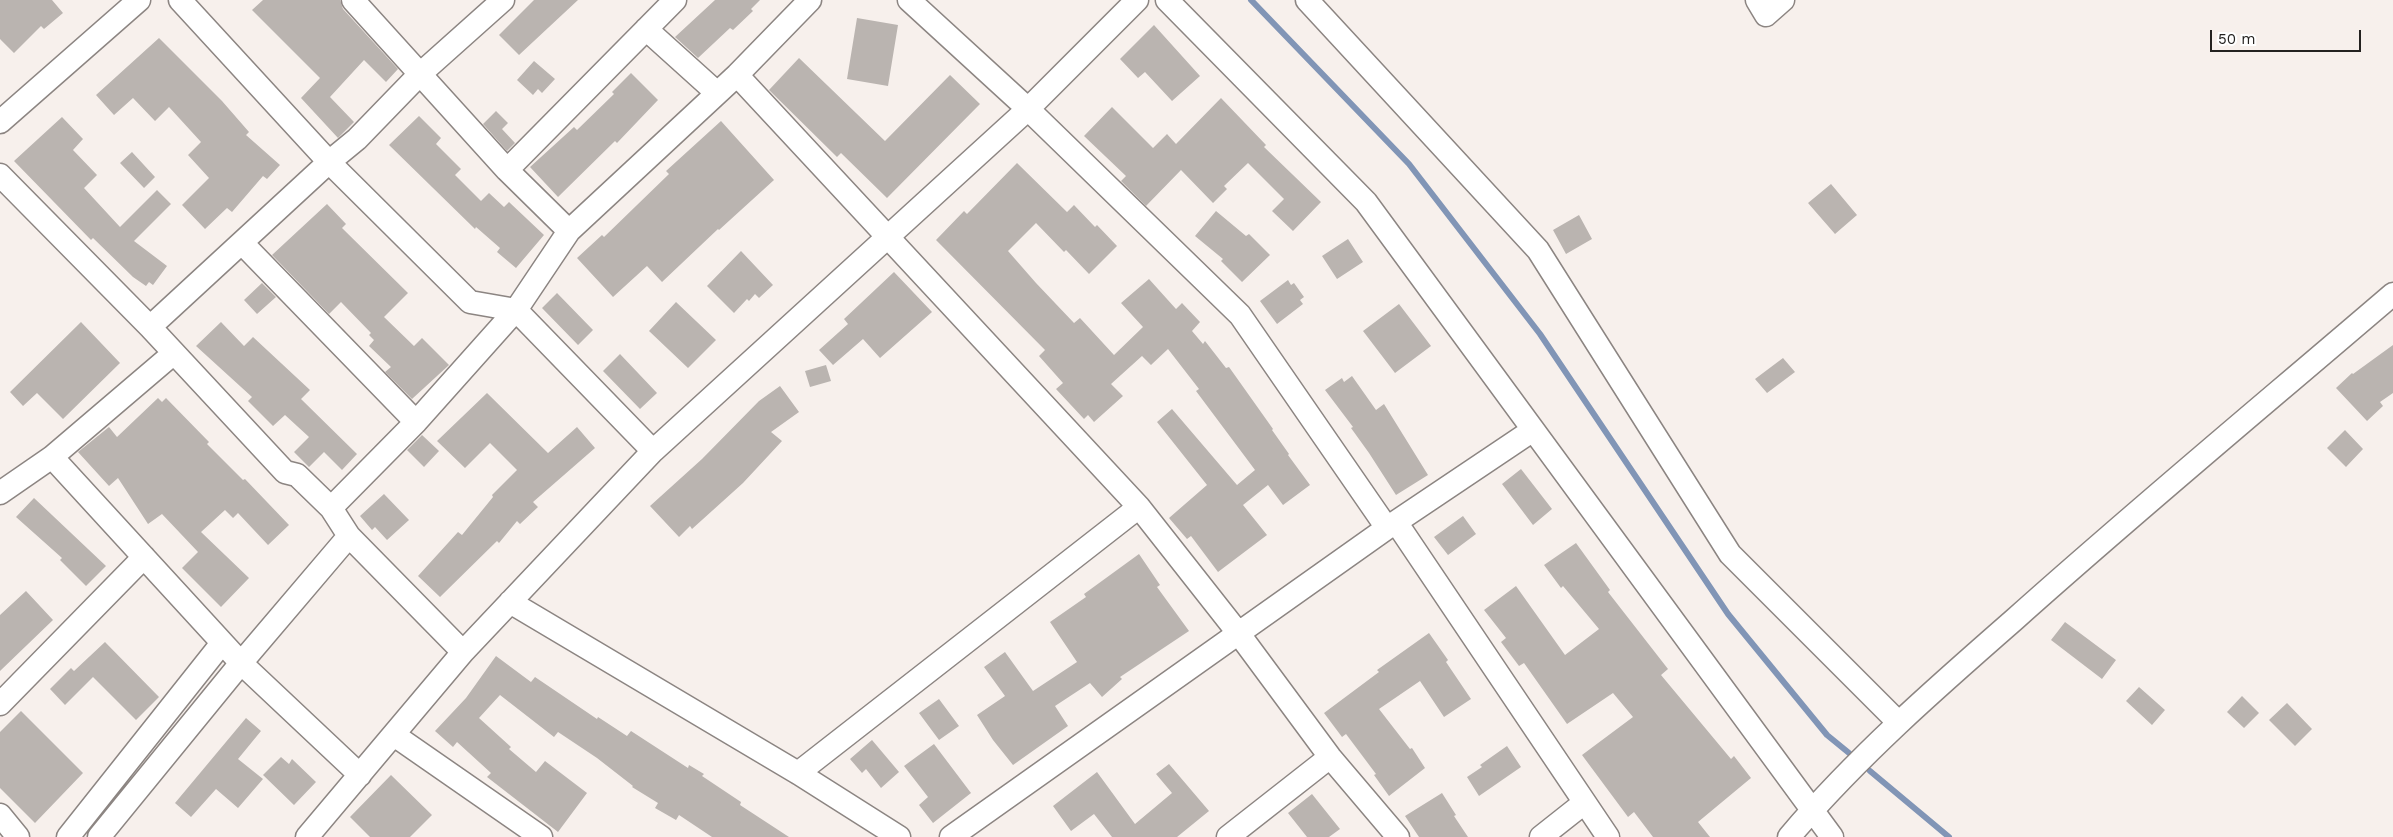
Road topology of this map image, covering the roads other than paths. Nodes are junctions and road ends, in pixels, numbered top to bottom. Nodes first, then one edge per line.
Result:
1 (139, 0) edge
2 (180, 0) edge
3 (353, 0) edge
4 (502, 0) edge
5 (675, 0) edge
6 (810, 0) edge
7 (909, 0) edge
8 (1137, 0) edge
9 (1167, 0) edge
10 (1307, 0) edge
11 (1757, 0) edge
12 (1783, 0) edge
13 (646, 29) junction
14 (419, 75) junction
15 (736, 75) junction
16 (718, 93) junction
17 (1028, 109) junction
18 (0, 122) edge
19 (329, 162) junction
20 (507, 170) junction
21 (0, 175) edge
22 (569, 231) junction
23 (890, 237) junction
24 (242, 243) junction
25 (2393, 294) edge
26 (516, 310) junction
27 (150, 328) junction
28 (174, 353) junction
29 (416, 422) junction
30 (1533, 430) junction
31 (653, 451) junction
32 (52, 457) junction
33 (0, 493) edge
34 (1139, 507) junction
35 (331, 508) junction
36 (1391, 525) junction
37 (349, 536) junction
38 (144, 557) junction
39 (510, 602) junction
40 (1240, 634) junction
41 (222, 643) junction
42 (463, 652) junction
43 (240, 663) junction
44 (0, 704) edge
45 (1898, 723) junction
46 (394, 735) junction
47 (1330, 757) junction
48 (798, 773) junction
49 (360, 775) junction
50 (1584, 803) junction
51 (1811, 811) junction
52 (0, 816) edge
53 (18, 837) edge
54 (68, 837) edge
55 (99, 837) edge
56 (307, 837) edge
57 (541, 837) edge
58 (899, 837) edge
59 (951, 837) edge
60 (1228, 837) edge
61 (1398, 837) edge
62 (1540, 837) edge
63 (1608, 837) edge
64 (1788, 837) edge
65 (1832, 837) edge

1 - 18 street
2 - 19 street
3 - 14 street
4 - 14 street
5 - 13 street
6 - 15 street
7 - 17 street
8 - 17 street
9 - 30 street
10 - 45 street
11 - 12 street
13 - 16 street
13 - 20 street
14 - 19 street
14 - 20 street
15 - 16 street
15 - 23 street
16 - 22 street
17 - 23 street
17 - 36 street
19 - 24 street
19 - 26 street
20 - 22 street
21 - 27 street
22 - 26 street
23 - 31 street
23 - 34 street
24 - 27 street
24 - 29 street
25 - 45 street
26 - 29 street
26 - 31 street
27 - 28 street
28 - 32 street
28 - 35 street
29 - 35 street
30 - 36 street
30 - 51 street
31 - 39 street
32 - 33 street
32 - 38 street
34 - 40 street
34 - 48 street
35 - 37 street
36 - 40 street
36 - 50 street
37 - 42 street
37 - 43 street
38 - 41 street
38 - 44 street
39 - 42 street
39 - 48 street
40 - 47 street
40 - 59 street
41 - 43 street
41 - 54 street
42 - 46 street
43 - 49 street
43 - 55 street
45 - 51 street
46 - 49 street
46 - 57 street
47 - 60 street
47 - 61 street
48 - 58 street
49 - 56 street
50 - 62 street
50 - 63 street
51 - 64 street
51 - 65 street
52 - 53 street

